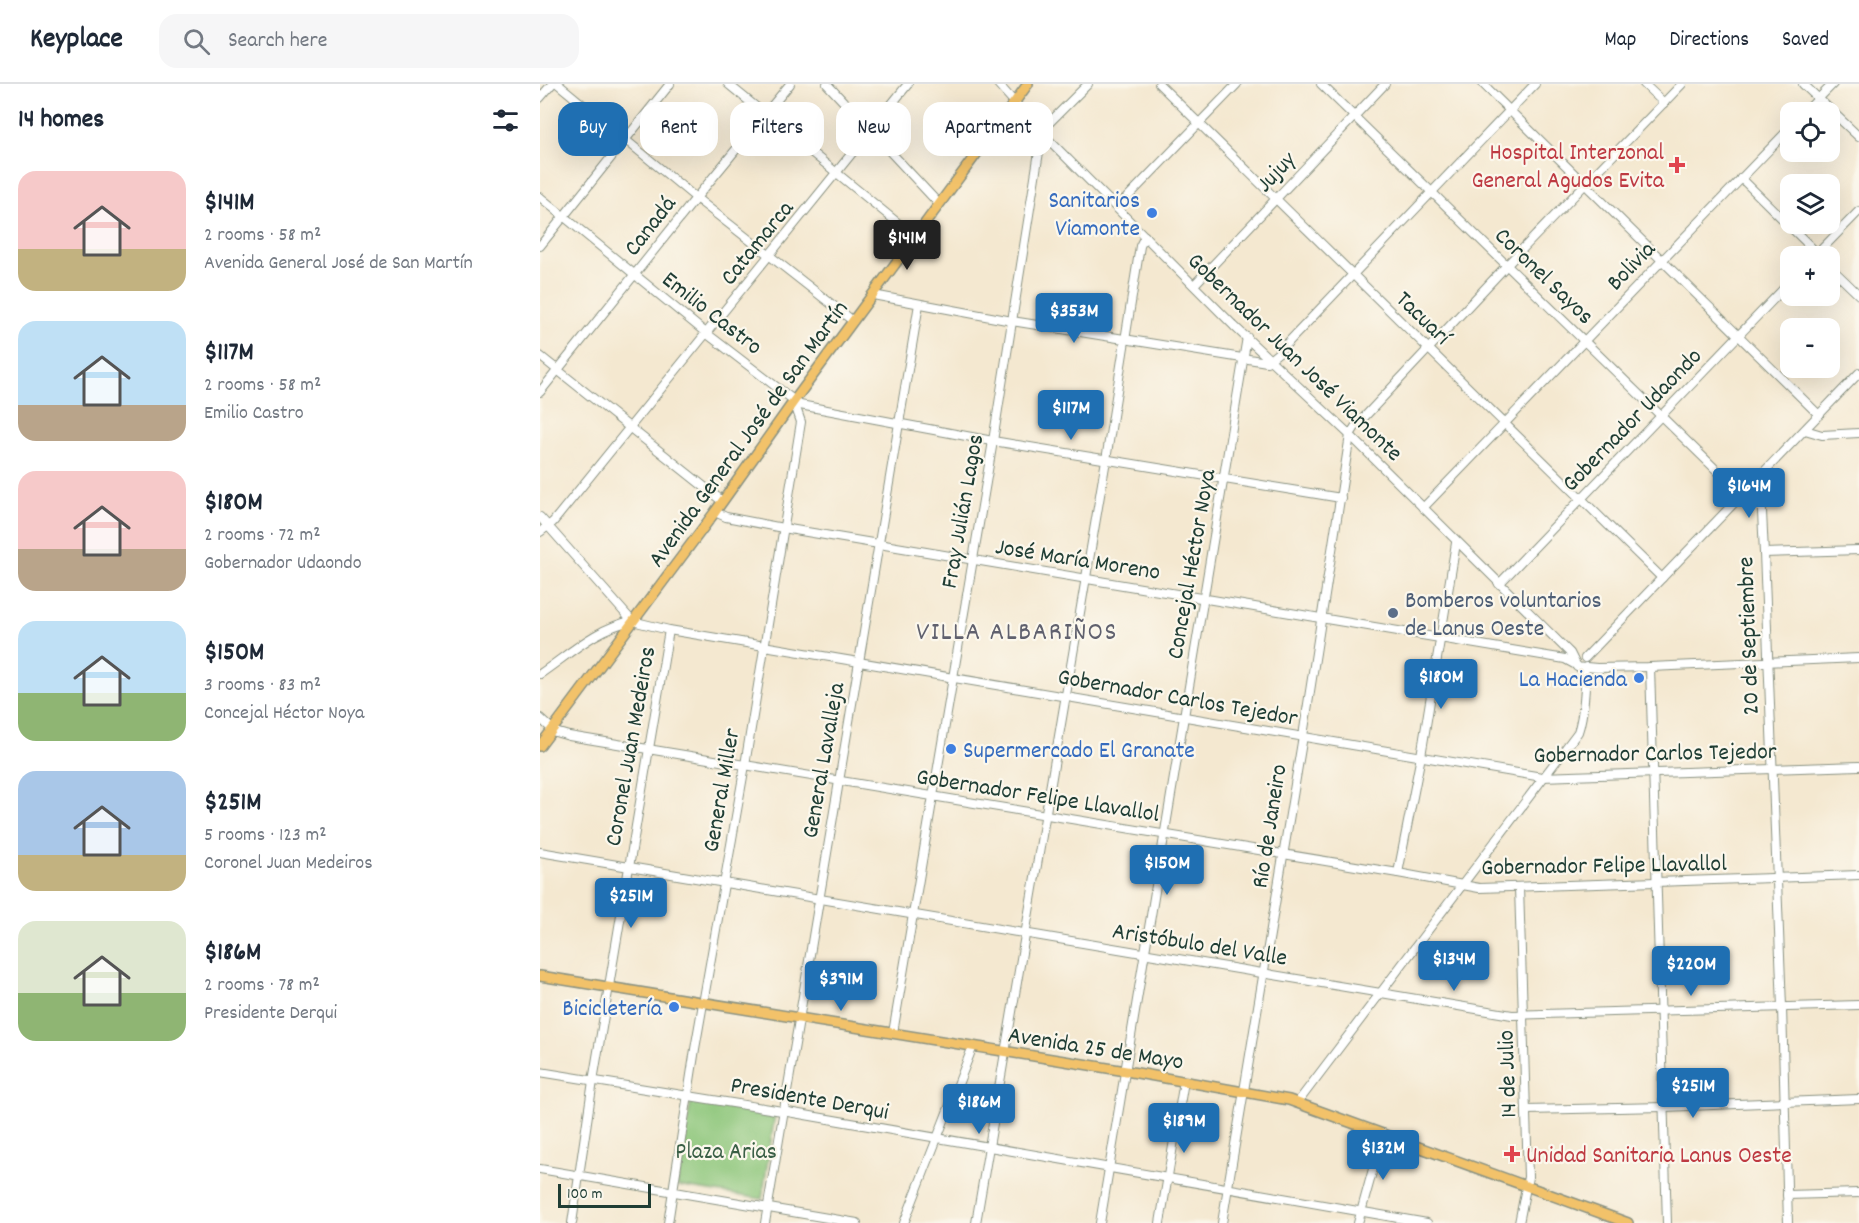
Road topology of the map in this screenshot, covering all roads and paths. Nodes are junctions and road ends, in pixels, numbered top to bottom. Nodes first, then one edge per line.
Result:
1 (552, 84) edge
2 (558, 84) edge
3 (670, 84) edge
4 (728, 84) edge
5 (790, 84) edge
6 (827, 84) edge
7 (908, 84) edge
8 (998, 84) edge
9 (1028, 84) edge
10 (1088, 84) edge
11 (1159, 84) edge
12 (1237, 84) edge
13 (1321, 84) edge
14 (1385, 84) edge
15 (1483, 84) edge
16 (1534, 84) edge
17 (1644, 84) edge
18 (1682, 84) edge
19 (1803, 84) edge
20 (1833, 84) edge
21 (540, 98) edge
22 (1819, 99) junction
23 (580, 102) edge
24 (751, 102) edge
25 (776, 102) edge
26 (844, 102) edge
27 (894, 102) edge
28 (1014, 102) joint
29 (1816, 102) edge
30 (1664, 103) junction
31 (1509, 110) junction
32 (1354, 116) junction
33 (1053, 119) edge
34 (1199, 124) junction
35 (628, 137) edge
36 (1859, 137) edge
37 (1780, 138) edge
38 (628, 142) edge
39 (1053, 144) edge
40 (613, 156) edge
41 (731, 156) edge
42 (817, 156) edge
43 (850, 156) edge
44 (895, 156) edge
45 (974, 156) edge
46 (1038, 156) edge
47 (837, 172) junction
48 (1741, 178) junction
49 (1586, 184) junction
50 (1431, 192) junction
51 (540, 197) edge
52 (696, 198) junction
53 (1276, 199) junction
54 (939, 204) junction
55 (1117, 208) junction
56 (1859, 211) edge
57 (564, 216) junction
58 (1145, 236) junction
59 (915, 237) junction
60 (540, 246) edge
61 (1807, 246) edge
62 (1826, 246) edge
63 (770, 256) junction
64 (1662, 260) junction
65 (1507, 265) junction
66 (1353, 274) junction
67 (635, 275) junction
68 (1840, 277) edge
69 (1194, 285) junction
70 (1780, 293) edge
71 (873, 295) junction
72 (1859, 295) edge
73 (918, 304) junction
74 (853, 321) junction
75 (1012, 321) junction
76 (706, 333) junction
77 (1739, 336) junction
78 (1247, 337) junction
79 (1126, 339) junction
80 (1584, 341) junction
81 (1428, 348) junction
82 (540, 356) edge
83 (1243, 358) junction
84 (1271, 360) junction
85 (558, 370) junction
86 (1859, 374) edge
87 (540, 392) edge
88 (794, 401) junction
89 (1819, 415) junction
90 (1661, 416) junction
91 (1505, 423) junction
92 (898, 425) junction
93 (631, 427) junction
94 (1804, 430) junction
95 (1859, 433) edge
96 (1350, 435) junction
97 (993, 441) junction
98 (1106, 460) junction
99 (1224, 479) junction
100 (1757, 479) junction
101 (1742, 495) junction
102 (1341, 498) junction
103 (1581, 499) junction
104 (722, 501) junction
105 (1423, 508) junction
106 (715, 512) junction
107 (540, 517) edge
108 (549, 527) junction
109 (783, 528) junction
110 (540, 532) edge
111 (1456, 543) junction
112 (878, 544) junction
113 (1859, 550) edge
114 (1764, 553) junction
115 (972, 560) junction
116 (1662, 578) junction
117 (1085, 579) junction
118 (1499, 584) junction
119 (1203, 599) junction
120 (1321, 618) junction
121 (632, 621) junction
122 (669, 630) junction
123 (1441, 637) junction
124 (765, 645) junction
125 (1859, 658) edge
126 (859, 662) junction
127 (1768, 662) junction
128 (1581, 663) junction
129 (1650, 667) junction
130 (540, 675) edge
131 (953, 678) junction
132 (1065, 696) junction
133 (1183, 716) junction
134 (540, 718) edge
135 (552, 730) junction
136 (1303, 736) junction
137 (540, 746) edge
138 (649, 750) junction
139 (1421, 756) junction
140 (745, 765) junction
141 (1859, 766) edge
142 (1772, 769) junction
143 (1653, 774) junction
144 (1542, 777) junction
145 (838, 781) junction
146 (933, 796) junction
147 (1045, 816) junction
148 (1164, 835) junction
149 (540, 852) edge
150 (1284, 854) junction
151 (628, 867) junction
152 (1398, 873) junction
153 (1859, 875) edge
154 (1776, 878) junction
155 (723, 882) junction
156 (1658, 882) junction
157 (1464, 885) junction
158 (1519, 887) junction
159 (819, 899) junction
160 (913, 914) junction
161 (1024, 934) junction
162 (1145, 953) junction
163 (1264, 973) junction
164 (540, 976) edge
165 (609, 987) junction
166 (1382, 992) junction
167 (704, 1003) junction
168 (1859, 1005) edge
169 (1782, 1007) junction
170 (1661, 1011) junction
171 (1524, 1016) junction
172 (798, 1018) junction
173 (893, 1034) junction
174 (973, 1046) junction
175 (1006, 1052) junction
176 (1126, 1071) junction
177 (540, 1072) edge
178 (593, 1081) junction
179 (1184, 1081) junction
180 (1244, 1092) junction
181 (687, 1096) junction
182 (1859, 1099) edge
183 (1298, 1102) junction
184 (1784, 1102) junction
185 (1664, 1107) junction
186 (1526, 1110) junction
187 (782, 1111) junction
188 (1383, 1133) junction
189 (937, 1138) junction
190 (989, 1148) junction
191 (1109, 1168) junction
192 (540, 1169) edge
193 (579, 1176) junction
194 (1167, 1179) junction
195 (1528, 1185) junction
196 (1228, 1189) junction
197 (673, 1191) junction
198 (1859, 1192) edge
199 (1787, 1195) junction
200 (767, 1207) junction
201 (1361, 1212) junction
202 (1602, 1219) edge
203 (572, 1223) edge
204 (668, 1223) edge
205 (765, 1223) edge
206 (856, 1223) edge
207 (904, 1223) edge
208 (976, 1223) edge
209 (1100, 1223) edge
210 (1160, 1223) edge
211 (1222, 1223) edge
212 (1358, 1223) edge
213 (1427, 1223) edge
214 (1519, 1223) edge
215 (1628, 1223) edge
216 (1667, 1223) edge
217 (1788, 1223) edge

1 - 21 street
2 - 23 street
3 - 35 street
4 - 24 street
5 - 25 street, Canadá
6 - 26 street
7 - 27 street, Catamarca
8 - 28 street, Gobernador Juan José Viamonte
9 - 28 main road, Avenida General José de San Martín
10 - 33 street
11 - 34 street, Tacuarí
12 - 34 street
13 - 32 street, Coronel Sayos
14 - 32 street, Jujuy
15 - 31 street
16 - 31 street
17 - 30 street
18 - 30 street
19 - 22 street
20 - 22 street
22 - 29 street
22 - 36 street
30 - 49 street
31 - 49 street
31 - 50 street
32 - 50 street, Coronel Sayos
32 - 53 street, Jujuy
34 - 53 street, Tacuarí
34 - 55 street
37 - 48 street, Bolivia
38 - 52 street
39 - 55 street, Gobernador Juan José Viamonte
40 - 57 street
41 - 52 street, Canadá
42 - 47 street
43 - 47 street, Catamarca
44 - 54 street
45 - 54 main road, Avenida General José de San Martín
46 - 75 street, Fray Julián Lagos
47 - 59 street
47 - 63 street, Catamarca
48 - 61 street
48 - 64 street, Bolivia
49 - 64 street
49 - 65 street
50 - 65 street, Coronel Sayos
50 - 66 street
51 - 57 street, Emilio Castro
52 - 63 street
52 - 67 street, Canadá
53 - 66 street, Tacuarí
53 - 69 street, Jujuy
54 - 59 main road, Avenida General José de San Martín
55 - 58 street, Gobernador Juan José Viamonte
56 - 62 street
57 - 60 street
57 - 67 street, Emilio Castro
58 - 69 street, Gobernador Juan José Viamonte
58 - 79 street
59 - 71 main road, Avenida General José de San Martín
63 - 74 street
63 - 76 street, Catamarca
64 - 77 street
64 - 80 street, Bolivia
65 - 80 street, Coronel Sayos
65 - 81 street
66 - 81 street, Tacuarí
66 - 84 street
67 - 76 street, Emilio Castro
67 - 85 street, Canadá
68 - 72 street
69 - 78 street, Gobernador Juan José Viamonte
70 - 77 street, Gobernador Udaondo
71 - 73 street
71 - 74 main road, Avenida General José de San Martín
73 - 75 street
73 - 92 street, General Lavalleja
74 - 88 main road, Avenida General José de San Martín
75 - 79 street
75 - 97 street, Fray Julián Lagos
76 - 88 street, Emilio Castro
76 - 93 street, Catamarca
77 - 89 street
77 - 90 street, Gobernador Udaondo
78 - 83 street, Concejal Héctor Noya
78 - 84 street, Gobernador Juan José Viamonte
79 - 83 street
79 - 98 street
80 - 90 street, Coronel Sayos
80 - 91 street, Bolivia
81 - 91 street, Tacuarí
81 - 96 street
82 - 85 street
83 - 84 street
83 - 99 street, Concejal Héctor Noya
84 - 96 street, Gobernador Juan José Viamonte
85 - 87 street, Canadá
85 - 93 street
86 - 89 street
88 - 92 street, Emilio Castro
88 - 104 main road, Avenida General José de San Martín
88 - 109 street, General Miller
89 - 94 street
90 - 101 street, Coronel Sayos
90 - 103 street, Gobernador Udaondo
91 - 103 street, Tacuarí
91 - 105 street, Bolivia
92 - 97 street, Emilio Castro
92 - 112 street, General Lavalleja
93 - 104 street
93 - 108 street, Catamarca
94 - 95 street
94 - 100 street
96 - 102 street, Río de Janeiro
96 - 105 street, Gobernador Juan José Viamonte
97 - 98 street, Emilio Castro
97 - 115 street, Fray Julián Lagos
98 - 99 street, Emilio Castro
98 - 117 street
99 - 102 street, Emilio Castro
99 - 119 street, Concejal Héctor Noya
100 - 101 street
100 - 114 street, 20 de Septiembre
101 - 116 street
102 - 120 street, Río de Janeiro
103 - 116 street, Tacuarí
103 - 118 street, Gobernador Udaondo
104 - 106 main road, Avenida General José de San Martín
105 - 111 street, Gobernador Juan José Viamonte
106 - 109 street, José María Moreno
106 - 121 main road, Avenida General José de San Martín
107 - 108 street
108 - 110 street, Catamarca
108 - 121 street
109 - 112 street, José María Moreno
109 - 124 street, General Miller
111 - 118 street, Gobernador Juan José Viamonte
111 - 123 street
112 - 115 street, José María Moreno
112 - 126 street, General Lavalleja
113 - 114 street
114 - 127 street, 20 de Septiembre
115 - 117 street, José María Moreno
115 - 131 street, Fray Julián Lagos
116 - 128 street
117 - 119 street, José María Moreno
117 - 132 street
118 - 128 street, Gobernador Juan José Viamonte
119 - 120 street, José María Moreno
119 - 133 street, Concejal Héctor Noya
120 - 123 street, José María Moreno
120 - 136 street, Río de Janeiro
121 - 122 street, Gobernador Carlos Tejedor
121 - 130 street
121 - 135 main road, Avenida General José de San Martín
122 - 124 street, Gobernador Carlos Tejedor
122 - 138 street, Coronel Juan Medeiros
123 - 128 street, José María Moreno
123 - 139 street
124 - 126 street, Gobernador Carlos Tejedor
124 - 140 street, General Miller
125 - 127 street, José María Moreno
126 - 131 street, Gobernador Carlos Tejedor
126 - 145 street, General Lavalleja
127 - 129 street, José María Moreno
127 - 142 street, 20 de Septiembre
128 - 129 street, José María Moreno
128 - 144 street
129 - 143 street
131 - 132 street, Gobernador Carlos Tejedor
131 - 146 street, Fray Julián Lagos
132 - 133 street, Gobernador Carlos Tejedor
132 - 147 street
133 - 136 street, Gobernador Carlos Tejedor
133 - 148 street, Concejal Héctor Noya
134 - 135 street, Gobernador Felipe Llavallol
135 - 137 main road, Avenida General José de San Martín
135 - 138 street, Gobernador Felipe Llavallol
136 - 139 street, Gobernador Carlos Tejedor
136 - 150 street, Río de Janeiro
138 - 140 street, Gobernador Felipe Llavallol
138 - 151 street, Coronel Juan Medeiros
139 - 144 street, Gobernador Carlos Tejedor
139 - 152 street
140 - 145 street, Gobernador Felipe Llavallol
140 - 155 street, General Miller
141 - 142 street, Gobernador Carlos Tejedor
142 - 143 street, Gobernador Carlos Tejedor
142 - 154 street, 20 de Septiembre
143 - 144 street, Gobernador Carlos Tejedor
143 - 156 street
144 - 157 street
145 - 146 street, Gobernador Felipe Llavallol
145 - 159 street, General Lavalleja
146 - 147 street, Gobernador Felipe Llavallol
146 - 160 street, Fray Julián Lagos
147 - 148 street, Gobernador Felipe Llavallol
147 - 161 street
148 - 150 street, Gobernador Felipe Llavallol
148 - 162 street, Concejal Héctor Noya
149 - 151 street, Aristóbulo del Valle
150 - 152 street, Gobernador Felipe Llavallol
150 - 163 street, Río de Janeiro
151 - 155 street, Aristóbulo del Valle
151 - 165 street, Coronel Juan Medeiros
152 - 157 street, Gobernador Felipe Llavallol
153 - 154 street, Gobernador Felipe Llavallol
154 - 156 street, Gobernador Felipe Llavallol
154 - 169 street, 20 de Septiembre
155 - 159 street, Aristóbulo del Valle
155 - 167 street, General Miller
156 - 158 street, Gobernador Felipe Llavallol
156 - 170 street
157 - 158 street, Gobernador Felipe Llavallol
157 - 166 street
158 - 171 street, 14 de Julio
159 - 160 street, Aristóbulo del Valle
159 - 172 street, General Lavalleja
160 - 161 street, Aristóbulo del Valle
160 - 173 street, Fray Julián Lagos
161 - 162 street, Aristóbulo del Valle
161 - 175 street
162 - 163 street, Aristóbulo del Valle
162 - 176 street, Concejal Héctor Noya
163 - 166 street, Aristóbulo del Valle
163 - 180 street, Río de Janeiro
164 - 165 main road, Avenida 25 de Mayo
165 - 167 main road, Avenida 25 de Mayo
165 - 178 street, Coronel Juan Medeiros
166 - 171 street, Aristóbulo del Valle
166 - 183 street
167 - 172 main road, Avenida 25 de Mayo
167 - 181 street, General Miller
168 - 169 street, Aristóbulo del Valle
169 - 170 street, Aristóbulo del Valle
169 - 184 street, 20 de Septiembre
170 - 171 street, Aristóbulo del Valle
170 - 185 street
171 - 186 street, 14 de Julio
172 - 173 main road, Avenida 25 de Mayo
172 - 187 street, General Lavalleja
173 - 174 main road, Avenida 25 de Mayo
174 - 175 main road, Avenida 25 de Mayo
174 - 189 street
175 - 176 main road, Avenida 25 de Mayo
175 - 190 street
176 - 179 main road, Avenida 25 de Mayo
176 - 191 street, Concejal Héctor Noya
177 - 178 street, Presidente Derqui
178 - 181 street, Presidente Derqui
178 - 193 street, Coronel Juan Medeiros
179 - 180 main road, Avenida 25 de Mayo
179 - 194 street
180 - 183 main road, Avenida 25 de Mayo
180 - 196 street, Río de Janeiro
181 - 187 street, Presidente Derqui
181 - 197 street, General Miller
182 - 184 street
183 - 188 main road, Avenida 25 de Mayo
184 - 185 street
184 - 199 street, 20 de Septiembre
185 - 186 street
185 - 216 street
186 - 195 street, 14 de Julio
187 - 189 street, Presidente Derqui
187 - 200 street, General Lavalleja
188 - 195 main road, Avenida 25 de Mayo
188 - 201 street
189 - 190 street, Presidente Derqui
189 - 207 street
190 - 191 street, Presidente Derqui
190 - 208 street
191 - 194 street, Presidente Derqui
191 - 209 street, Concejal Héctor Noya
192 - 193 street
193 - 197 street
193 - 203 street, Coronel Juan Medeiros
194 - 196 street, Presidente Derqui
194 - 210 street
195 - 202 main road, Avenida 25 de Mayo
195 - 214 street, 14 de Julio
196 - 201 street, Presidente Derqui
196 - 211 street, Río de Janeiro
197 - 200 street
197 - 204 street, General Miller
198 - 199 street
199 - 217 street, 20 de Septiembre
200 - 205 street, General Lavalleja
200 - 206 street
201 - 212 street
201 - 213 street, Presidente Derqui
202 - 215 main road, Avenida 25 de Mayo

